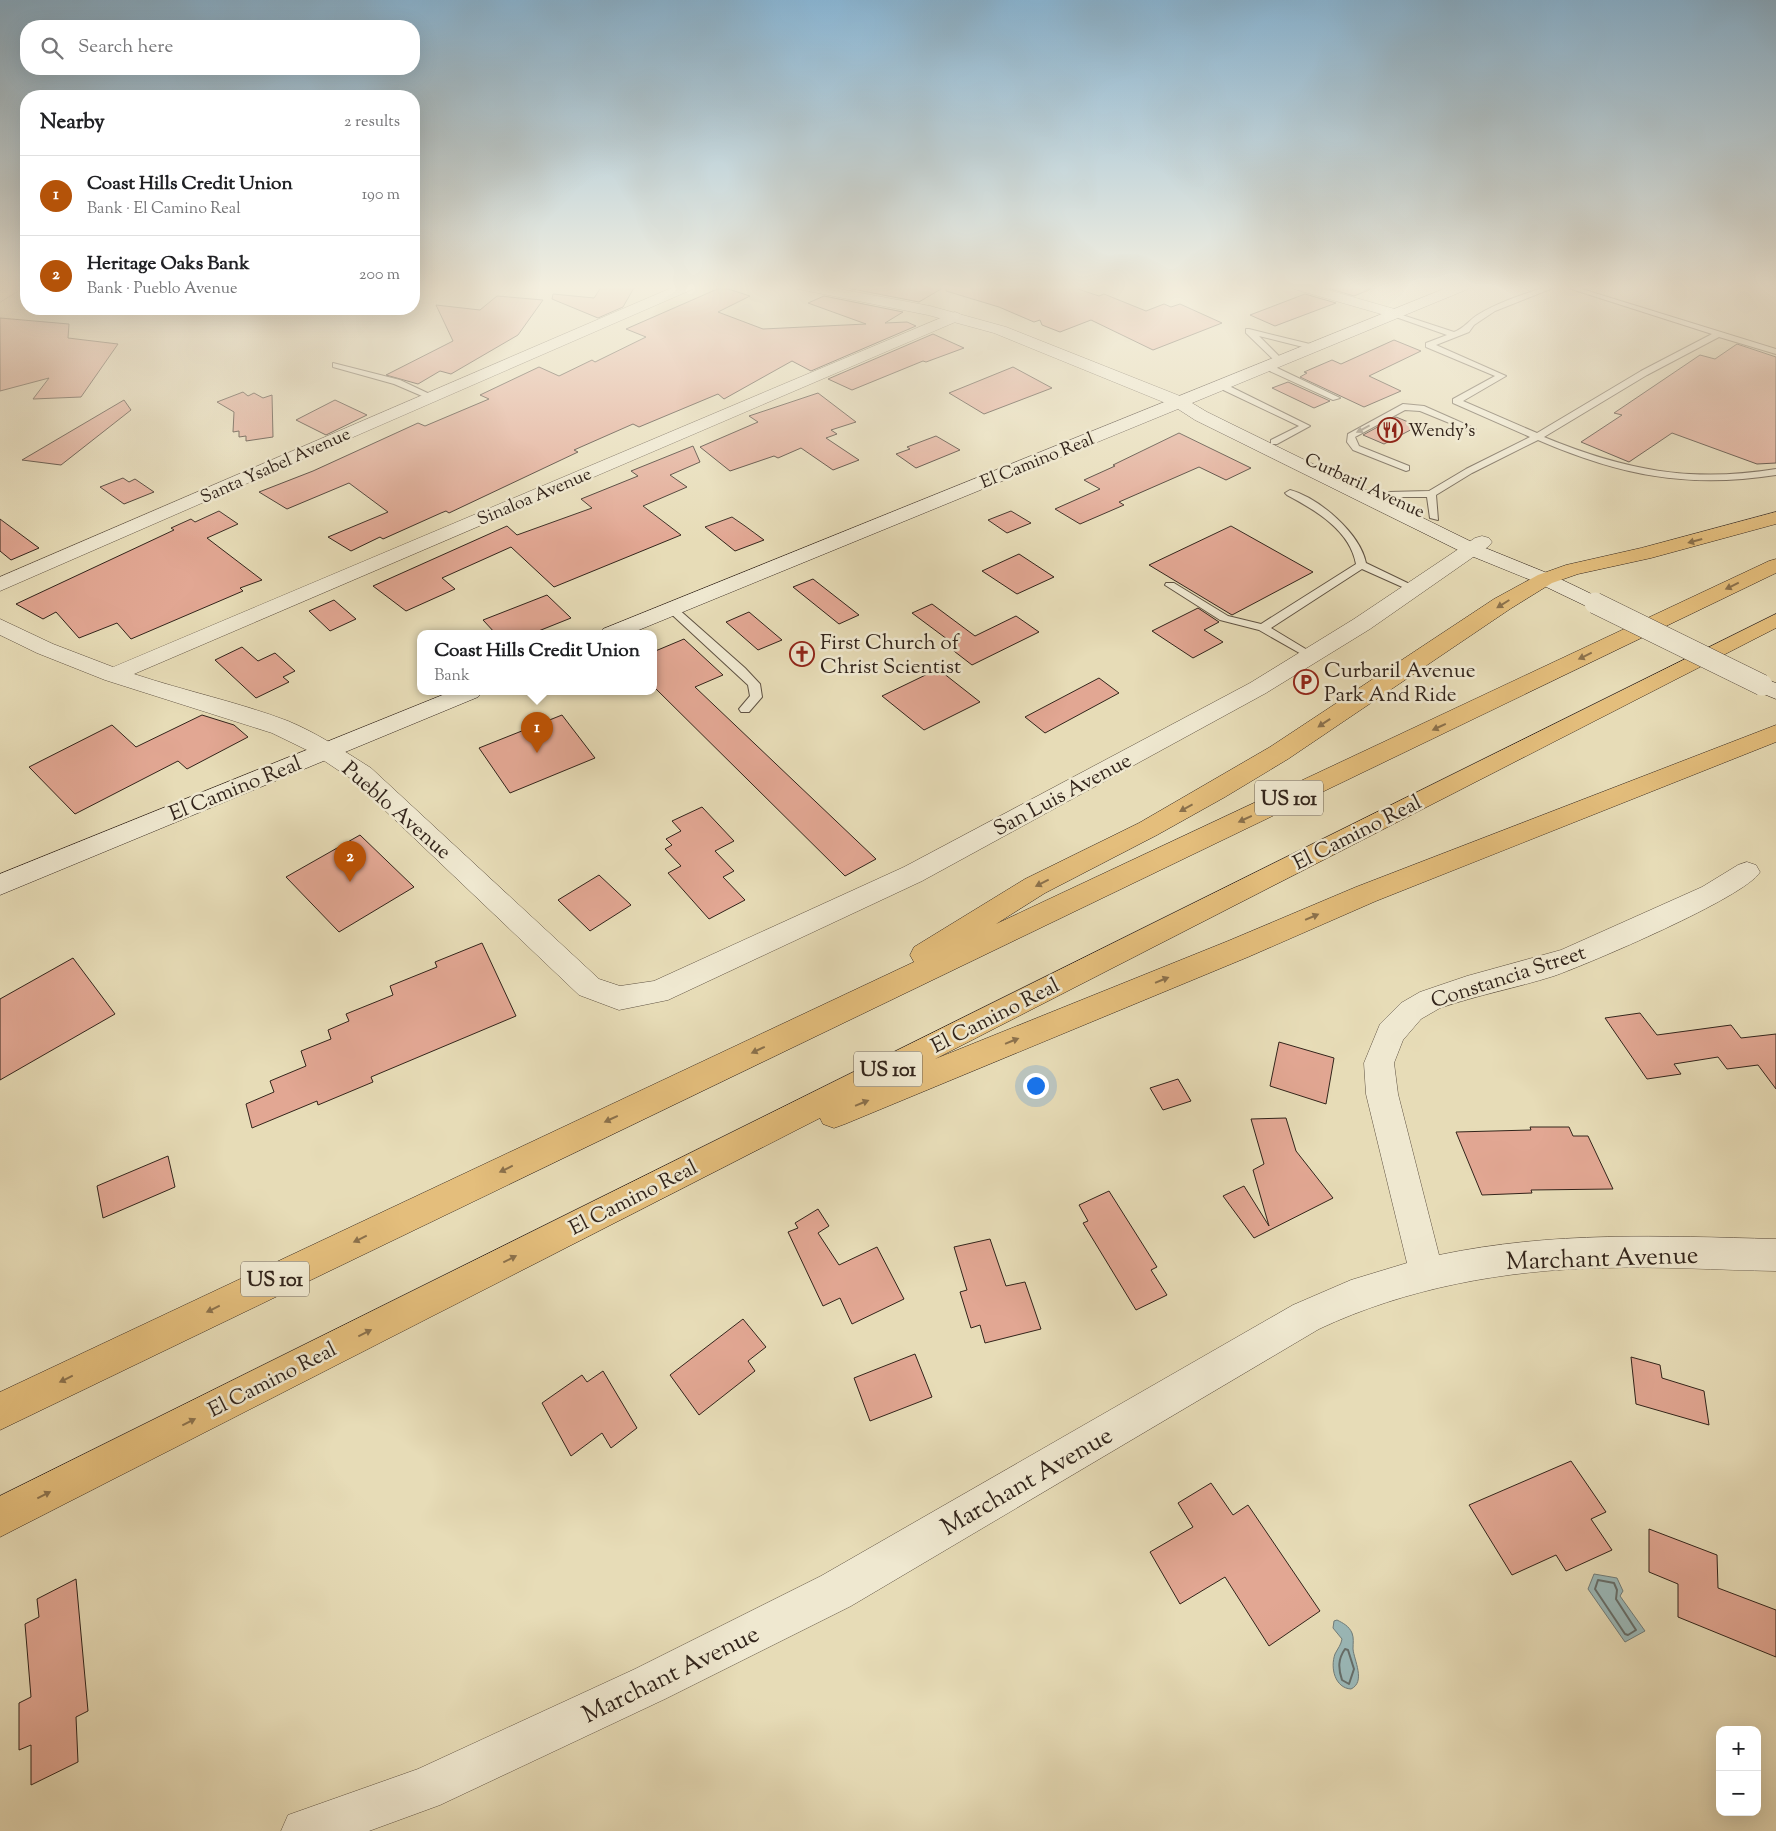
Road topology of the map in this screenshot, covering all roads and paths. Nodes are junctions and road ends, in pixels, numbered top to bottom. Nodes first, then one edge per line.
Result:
1 (359, 371) edge
2 (491, 371) edge
3 (826, 371) edge
4 (1105, 371) edge
5 (1252, 371) edge
6 (1287, 371) edge
7 (1491, 371) edge
8 (1647, 371) edge
9 (1220, 385) junction
10 (432, 397) junction
11 (1336, 398) dead end
12 (1179, 402) junction
13 (1472, 429) dead end
14 (1539, 436) junction
15 (1274, 442) junction
16 (1406, 468) dead end
17 (1776, 472) edge
18 (1290, 493) dead end
19 (1431, 494) junction
20 (1388, 495) junction
21 (1435, 518) junction
22 (1776, 518) edge
23 (1476, 545) junction
24 (1361, 565) junction
25 (1776, 565) edge
26 (1545, 579) junction
27 (0, 585) edge
28 (1170, 585) dead end
29 (1413, 588) junction
30 (672, 609) junction
31 (1776, 620) edge
32 (0, 626) edge
33 (1263, 628) junction
34 (621, 630) edge
35 (1310, 656) junction
36 (113, 675) junction
37 (1769, 689) edge
38 (463, 695) edge
39 (745, 709) dead end
40 (1776, 734) edge
41 (326, 751) junction
42 (1747, 872) dead end
43 (0, 886) edge
44 (619, 998) joint
45 (802, 1030) junction
46 (638, 1194) junction
47 (1776, 1255) edge
48 (1428, 1274) junction
49 (0, 1411) edge
50 (0, 1517) edge
51 (304, 1831) edge

1 - 10 lane
2 - 10 street, Santa Ysabel Avenue
3 - 36 street, Sinaloa Avenue
4 - 12 street, Curbaril Avenue
5 - 9 street, El Camino Real
6 - 11 lane
7 - 14 lane
8 - 14 lane
9 - 12 street, El Camino Real
9 - 15 lane
10 - 27 street, Santa Ysabel Avenue
12 - 15 street, Curbaril Avenue
12 - 23 street, Curbaril Avenue
12 - 30 street, El Camino Real
13 -> 16 lane
14 - 17 lane
14 - 19 lane
15 - 20 street, Curbaril Avenue
18 - 24 lane
19 - 20 lane
19 - 21 lane
20 - 21 street, Curbaril Avenue
21 - 23 street, Curbaril Avenue
22 -> 26 highway
23 - 26 street, Curbaril Avenue
23 - 29 street, San Luis Avenue
24 - 29 lane
24 - 33 lane
25 -> 45 highway, US 101
26 - 37 street, Curbaril Avenue, bridge
26 -> 45 highway
28 - 33 lane
29 - 35 street, San Luis Avenue
30 - 34 street, El Camino Real
30 - 39 lane
31 - 46 highway, El Camino Real / US 101
32 - 36 street, Pueblo Avenue
33 - 35 lane
35 - 44 street, San Luis Avenue
36 - 41 street, Pueblo Avenue
38 - 41 street, El Camino Real
46 -> 40 highway
41 - 43 street, El Camino Real
41 - 44 street, Pueblo Avenue
42 - 48 street, Constancia Street
45 -> 49 highway, US 101
50 -> 46 highway, El Camino Real / US 101
47 - 48 street, Marchant Avenue
48 - 51 street, Marchant Avenue

